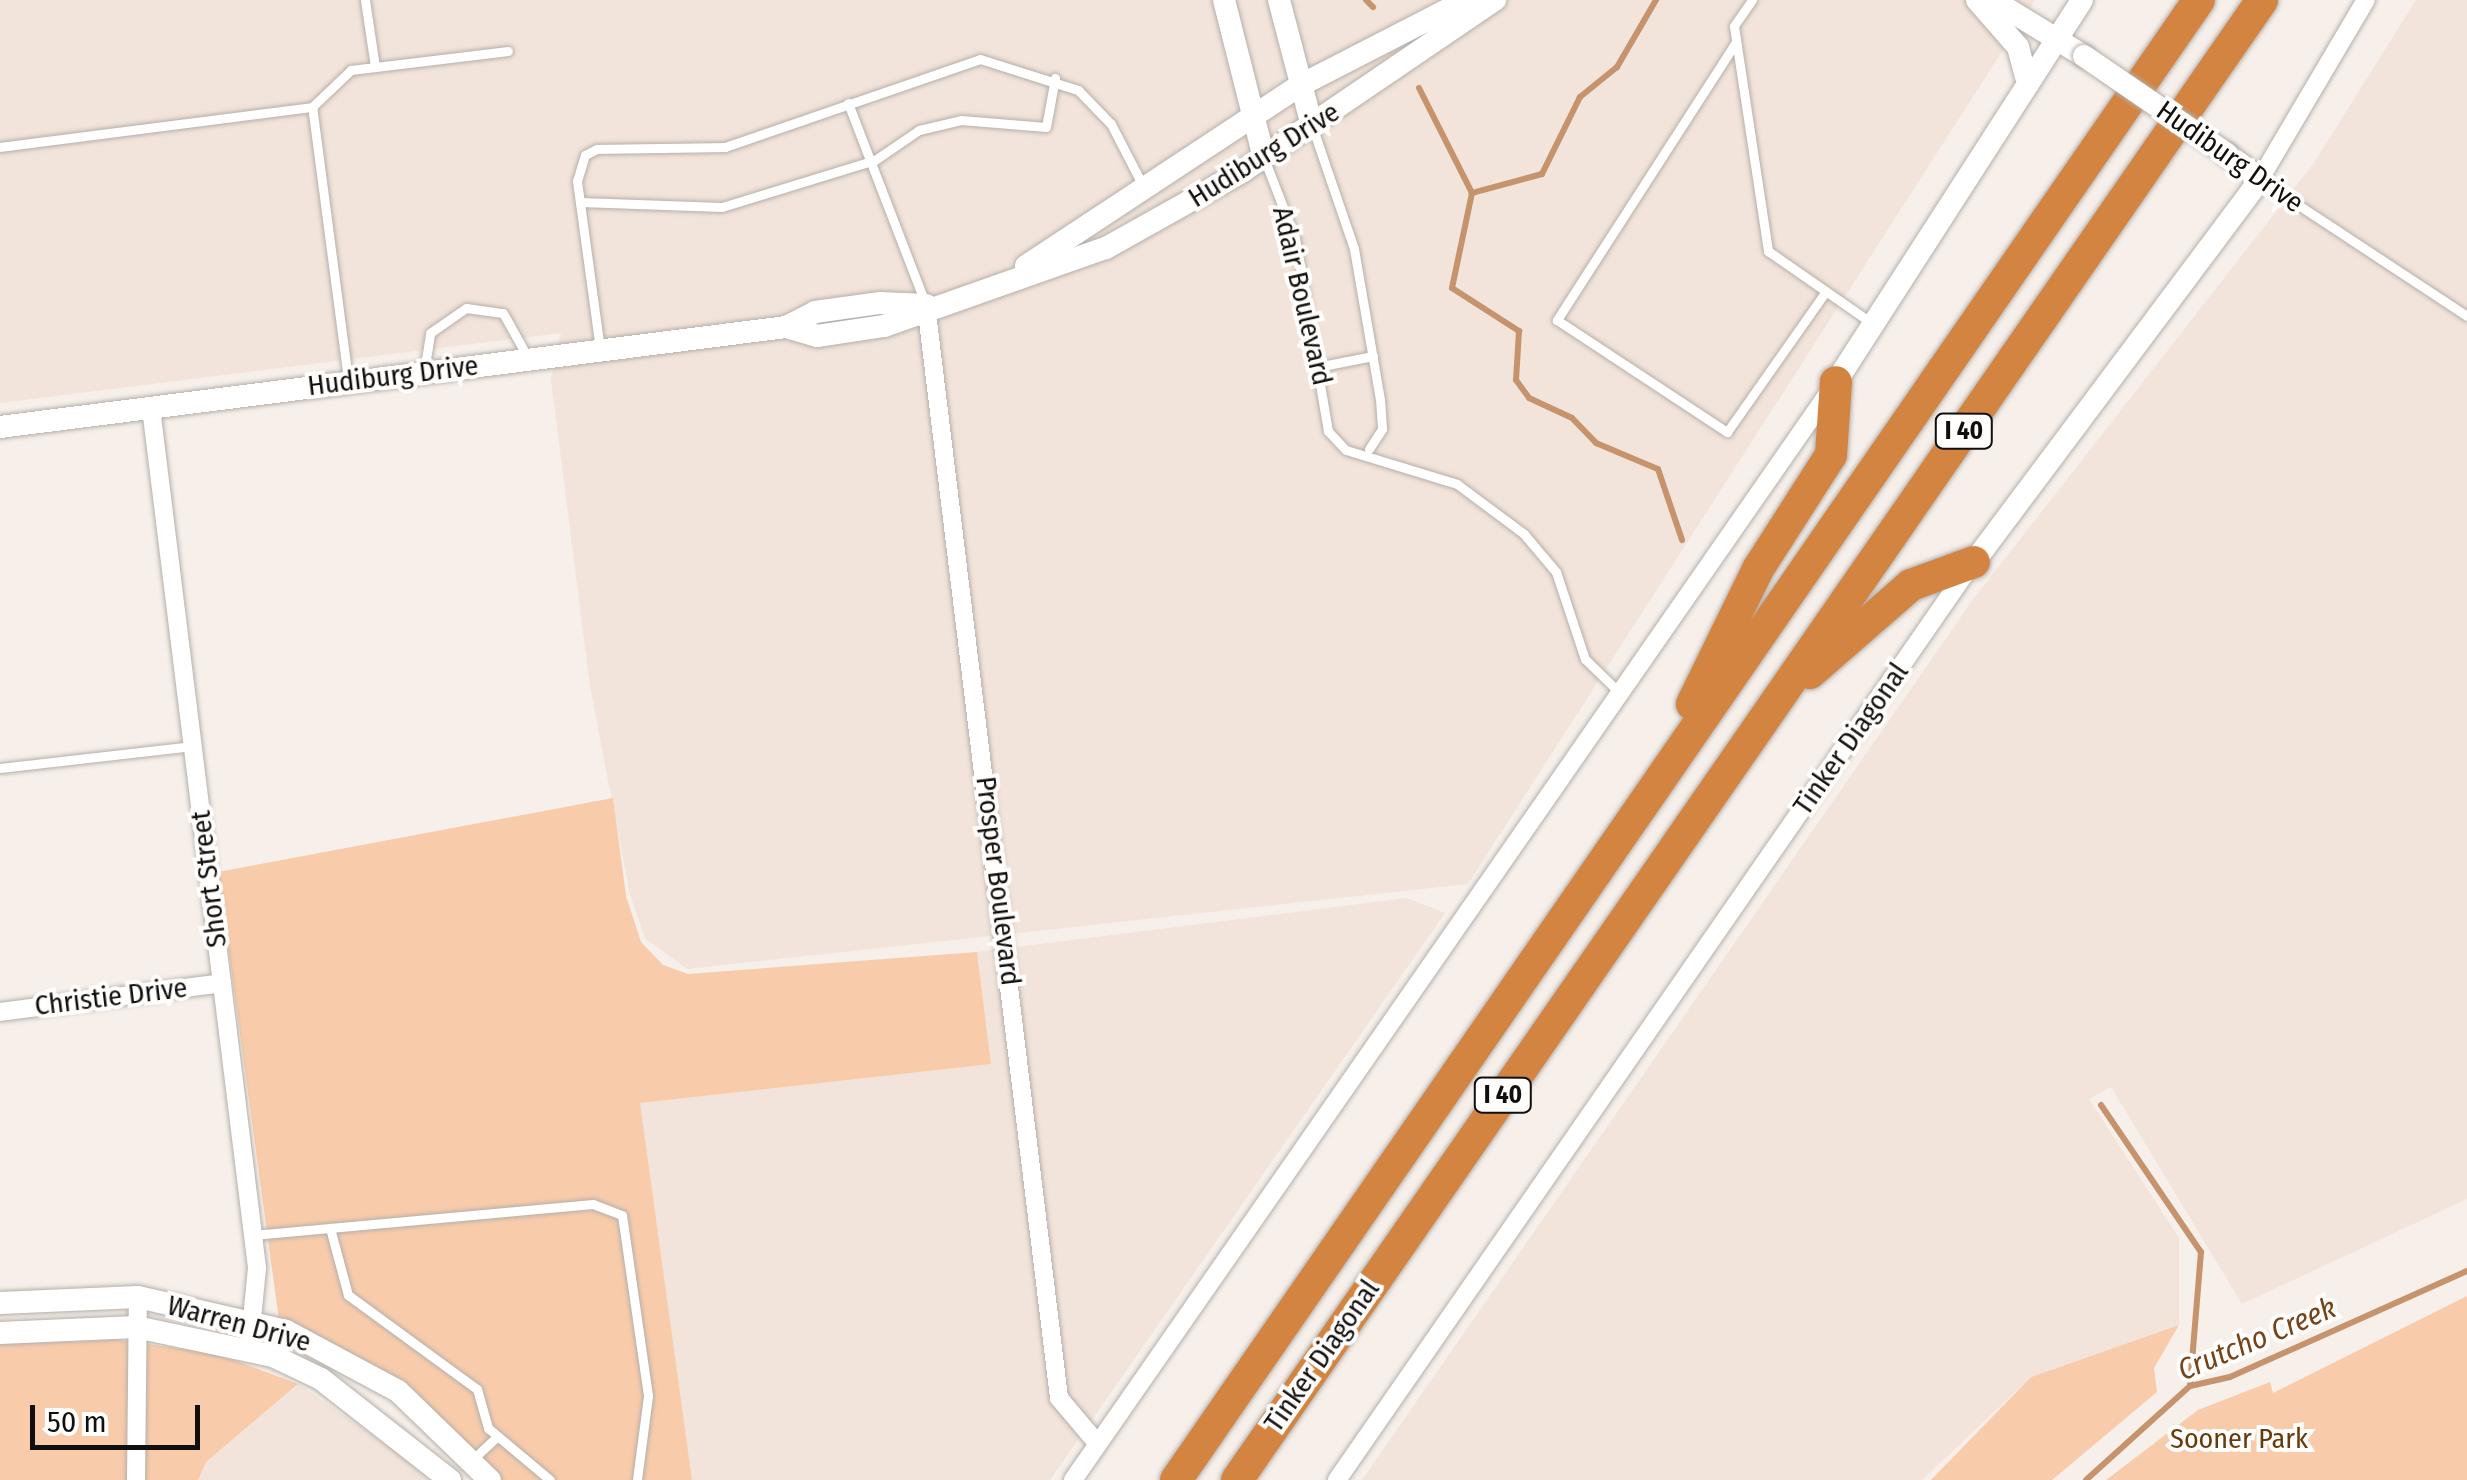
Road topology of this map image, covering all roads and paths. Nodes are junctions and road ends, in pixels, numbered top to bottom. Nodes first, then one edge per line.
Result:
1 (364, 0) edge
2 (1224, 0) edge
3 (1279, 0) edge
4 (1466, 0) edge
5 (1495, 0) edge
6 (1752, 0) edge
7 (1977, 0) edge
8 (1993, 0) edge
9 (2082, 0) edge
10 (2199, 0) edge
11 (2262, 0) edge
12 (2366, 0) edge
13 (2054, 35) junction
14 (1736, 42) junction
15 (508, 51) dead end
16 (374, 67) junction
17 (2026, 76) junction
18 (1056, 78) junction
19 (1298, 86) junction
20 (848, 104) junction
21 (312, 107) junction
22 (1247, 118) junction
23 (1312, 126) junction
24 (0, 147) edge
25 (1264, 158) junction
26 (876, 160) junction
27 (2260, 179) junction
28 (1142, 184) junction
29 (580, 202) junction
30 (1016, 274) junction
31 (1826, 291) junction
32 (926, 305) junction
33 (2467, 316) edge
34 (1874, 324) junction
35 (600, 349) junction
36 (1373, 356) junction
37 (528, 358) junction
38 (1322, 366) junction
39 (424, 372) junction
40 (348, 382) junction
41 (1836, 382) junction
42 (151, 408) junction
43 (0, 427) edge
44 (1368, 450) junction
45 (1974, 562) junction
46 (1624, 697) junction
47 (1770, 709) junction
48 (193, 746) junction
49 (0, 768) edge
50 (1641, 806) junction
51 (222, 983) junction
52 (0, 1012) edge
53 (330, 1228) junction
54 (253, 1236) junction
55 (138, 1298) junction
56 (0, 1302) edge
57 (254, 1323) junction
58 (136, 1327) junction
59 (0, 1333) edge
60 (249, 1350) junction
61 (497, 1437) junction
62 (1097, 1443) junction
63 (473, 1459) junction
64 (1176, 1479) edge
65 (136, 1480) edge
66 (450, 1480) edge
67 (490, 1480) edge
68 (550, 1480) edge
69 (637, 1480) edge
70 (1073, 1480) edge
71 (1237, 1480) edge
72 (1337, 1480) edge

1 - 16 lane
2 - 22 street, Adair Boulevard
3 - 19 street, Adair Boulevard
4 - 19 street, Hudiburg Drive
5 - 23 street, Hudiburg Drive
6 - 14 lane
7 - 17 street
8 - 13 street, Hudiburg Drive
9 - 13 street
10 - 50 highway, Tinker Diagonal / I 40
11 - 47 highway, Tinker Diagonal / I 40
12 - 27 street, Tinker Diagonal
13 - 17 street
13 - 27 street, Hudiburg Drive, bridge
14 - 31 lane
14 - 31 lane
15 - 16 lane
16 - 21 lane
17 - 34 street
18 - 20 lane
18 - 26 lane
18 - 28 lane
19 - 22 street, Hudiburg Drive
19 - 23 street, Adair Boulevard
20 - 26 lane
20 - 29 lane
21 - 24 lane
21 - 40 lane
22 - 25 street, Adair Boulevard
22 - 28 street, Hudiburg Drive
23 - 25 street, Hudiburg Drive
23 - 36 lane, Adair Boulevard
25 - 30 street, Hudiburg Drive
25 - 38 lane, Adair Boulevard
26 - 29 lane
26 - 32 lane
27 - 33 lane, Hudiburg Drive
27 - 45 street, Tinker Diagonal
28 - 30 street, Hudiburg Drive
29 - 35 lane
30 - 32 street, Hudiburg Drive
31 - 34 lane
32 - 35 street, Hudiburg Drive
32 - 62 street, Prosper Boulevard
34 - 41 street
35 - 37 street, Hudiburg Drive
36 - 38 lane
36 - 44 lane, Adair Boulevard
37 - 39 street, Hudiburg Drive
37 - 39 lane
38 - 44 lane, Adair Boulevard
39 - 40 street, Hudiburg Drive
40 - 42 street, Hudiburg Drive
41 - 46 street
41 - 50 highway
42 - 43 street, Hudiburg Drive
42 - 48 street, Short Street
44 - 46 lane, Adair Boulevard
45 - 47 highway
45 - 72 street, Tinker Diagonal
46 - 62 street
47 - 71 highway, Tinker Diagonal / I 40
48 - 49 lane
48 - 51 street, Short Street
50 - 64 highway, Tinker Diagonal / I 40
51 - 52 street, Christie Drive
51 - 54 street, Short Street
53 - 54 lane
53 - 61 lane
53 - 69 lane
54 - 57 street, Short Street
55 - 56 street, Warren Drive
55 - 57 street, Warren Drive
55 - 58 street
57 - 60 street, Short Street
57 - 63 street, Warren Drive
58 - 59 street, Warren Drive
58 - 60 street, Warren Drive
58 - 65 street
60 - 66 street, Warren Drive
61 - 63 lane
61 - 68 lane
62 - 70 street
63 - 67 street, Warren Drive

